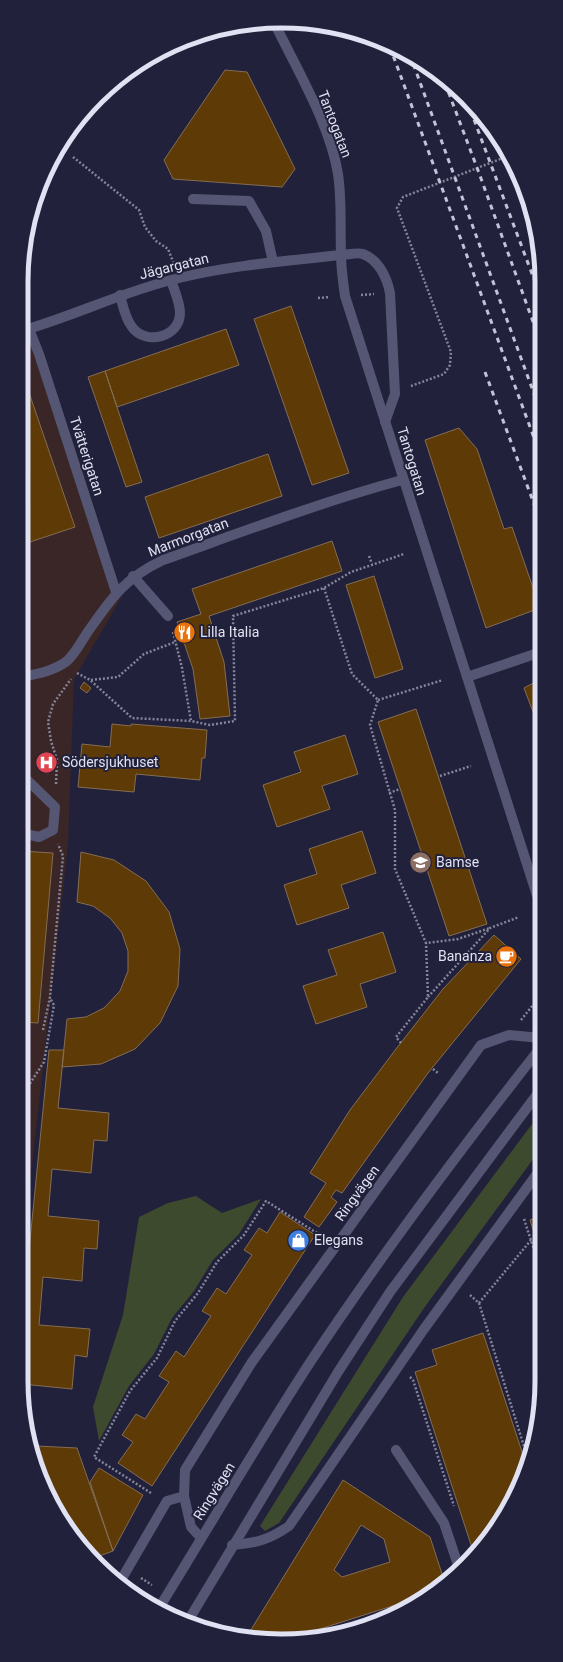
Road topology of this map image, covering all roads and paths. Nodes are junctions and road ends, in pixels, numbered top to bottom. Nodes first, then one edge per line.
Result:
1 (277, 28) edge
2 (62, 155) edge
3 (503, 158) edge
4 (193, 199) dead end
5 (340, 255) junction
6 (273, 262) junction
7 (175, 279) junction
8 (120, 295) junction
9 (28, 329) edge
10 (28, 335) edge
11 (408, 388) dead end
12 (385, 422) junction
13 (402, 480) junction
14 (404, 554) dead end
15 (369, 556) dead end
16 (372, 564) junction
17 (133, 576) junction
18 (324, 588) junction
19 (116, 592) junction
20 (168, 616) joint
21 (175, 642) junction
22 (535, 654) dead end
23 (68, 660) junction
24 (75, 672) junction
25 (28, 675) edge
26 (467, 678) junction
27 (90, 680) junction
28 (443, 680) dead end
29 (378, 700) junction
30 (191, 721) junction
31 (57, 760) dead end
32 (471, 766) dead end
33 (440, 776) dead end
34 (28, 781) edge
35 (400, 789) dead end
36 (389, 793) junction
37 (53, 830) junction
38 (28, 835) edge
39 (535, 889) edge
40 (519, 917) dead end
41 (490, 928) junction
42 (426, 943) junction
43 (428, 997) junction
44 (50, 998) junction
45 (43, 1030) dead end
46 (535, 1037) edge
47 (401, 1043) dead end
48 (535, 1055) edge
49 (433, 1069) dead end
50 (438, 1073) dead end
51 (28, 1086) edge
52 (535, 1097) edge
53 (535, 1177) edge
54 (524, 1219) dead end
55 (320, 1234) dead end
56 (531, 1240) junction
57 (535, 1252) edge
58 (470, 1295) dead end
59 (479, 1303) junction
60 (413, 1380) dead end
61 (396, 1450) dead end
62 (525, 1450) edge
63 (152, 1494) dead end
64 (184, 1496) junction
65 (455, 1509) dead end
66 (201, 1538) junction
67 (232, 1545) junction
68 (457, 1563) edge
69 (136, 1574) dead end
70 (122, 1578) edge
71 (152, 1585) dead end
72 (162, 1604) edge
73 (190, 1617) edge

1 - 5 street, Tantogatan
2 - 7 path
3 - 11 path
4 - 6 street
5 - 6 street, Jägargatan
5 - 12 street, Tantogatan
5 - 12 street, Jägargatan
6 - 7 street, Jägargatan
7 - 8 street, Jägargatan
7 - 8 street
8 - 9 street, Jägargatan
10 - 19 street, Tvätterigatan
12 - 13 street, Tantogatan
13 - 17 street, Marmorgatan
13 - 26 street, Tantogatan
14 - 16 path
15 - 16 path
16 - 18 path
17 - 19 street, Marmorgatan
17 - 20 street
18 - 29 path
18 - 30 path
19 - 23 street, Marmorgatan
20 - 21 path
21 - 27 path
21 - 30 path
22 - 26 street
23 - 24 path
23 - 25 street, Marmorgatan
24 - 27 path
24 - 31 path
26 - 39 street, Tantogatan
27 - 30 path
28 - 29 path
29 - 36 path
32 - 33 path
34 - 37 street
35 - 36 path
36 - 42 path
37 - 38 street
37 - 44 path
40 - 41 path
41 - 42 path
41 - 43 path
42 - 43 path
43 - 47 path
44 - 45 path
44 - 51 path
46 - 64 street, Ringvägen
48 - 66 street, Ringvägen
49 - 50 path
52 - 67 street
53 - 67 street
54 - 56 path
55 - 63 path
56 - 57 path
56 - 59 path
58 - 59 path
59 - 62 path
60 - 65 path
61 - 68 street
64 - 66 street, Ringvägen
64 - 70 street, Ringvägen
66 - 72 street, Ringvägen
67 - 73 street
69 - 71 path

